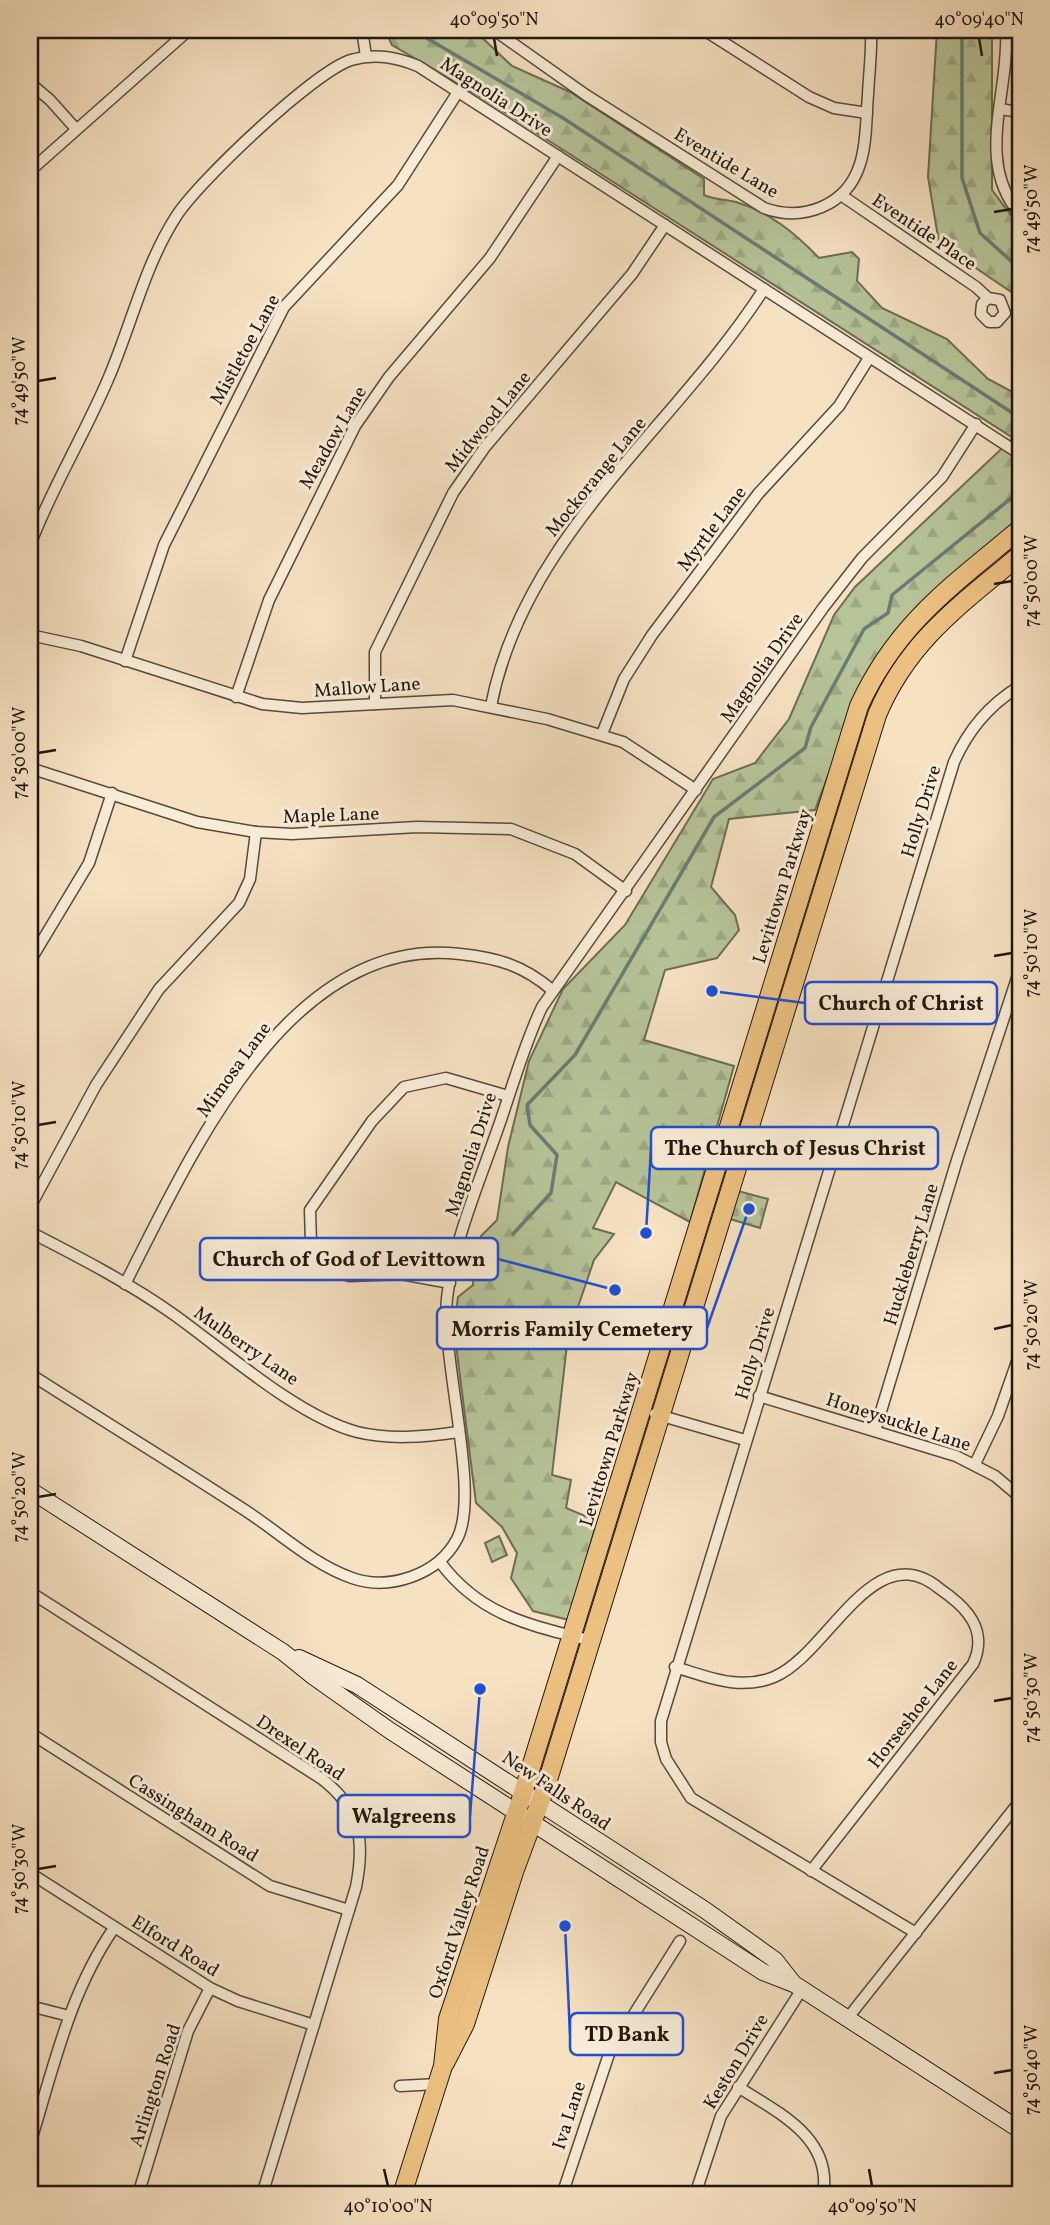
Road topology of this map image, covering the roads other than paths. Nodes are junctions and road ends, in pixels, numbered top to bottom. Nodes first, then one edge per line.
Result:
1 (189, 30) edge
2 (362, 30) edge
3 (494, 30) edge
4 (704, 30) edge
5 (871, 30) edge
6 (1006, 30) edge
7 (366, 56) junction
8 (30, 83) edge
9 (458, 92) junction
10 (1000, 109) junction
11 (1020, 112) edge
12 (867, 113) junction
13 (76, 128) junction
14 (558, 156) junction
15 (30, 171) edge
16 (841, 195) junction
17 (1020, 214) edge
18 (665, 225) junction
19 (764, 289) junction
20 (988, 298) dead end
21 (869, 358) junction
22 (976, 424) junction
23 (1020, 454) edge
24 (1018, 535) edge
25 (30, 545) edge
26 (1020, 555) edge
27 (30, 635) edge
28 (125, 661) junction
29 (1020, 686) edge
30 (236, 697) junction
31 (375, 704) junction
32 (491, 706) junction
33 (602, 734) junction
34 (30, 768) edge
35 (696, 790) junction
36 (112, 793) junction
37 (256, 832) junction
38 (626, 891) junction
39 (30, 961) edge
40 (1020, 969) edge
41 (552, 990) junction
42 (508, 1096) junction
43 (30, 1207) edge
44 (30, 1232) edge
45 (450, 1283) junction
46 (125, 1284) junction
47 (1020, 1353) edge
48 (30, 1374) edge
49 (759, 1396) junction
50 (642, 1411) junction
51 (661, 1416) junction
52 (874, 1431) junction
53 (458, 1432) junction
54 (745, 1440) junction
55 (975, 1464) junction
56 (30, 1490) edge
57 (1020, 1497) edge
58 (440, 1562) junction
59 (30, 1592) edge
60 (572, 1636) junction
61 (592, 1641) junction
62 (283, 1652) junction
63 (675, 1667) junction
64 (30, 1733) edge
65 (523, 1793) junction
66 (1020, 1801) edge
67 (539, 1803) junction
68 (525, 1817) junction
69 (811, 1871) junction
70 (30, 1873) edge
71 (349, 1910) junction
72 (114, 1928) junction
73 (916, 1933) junction
74 (680, 1941) dead end
75 (798, 1987) junction
76 (210, 1988) junction
77 (30, 2006) edge
78 (69, 2016) junction
79 (848, 2019) junction
80 (314, 2025) junction
81 (438, 2084) junction
82 (400, 2086) dead end
83 (738, 2087) junction
84 (32, 2130) edge
85 (1020, 2130) edge
86 (30, 2144) edge
87 (138, 2195) edge
88 (262, 2195) edge
89 (402, 2195) edge
90 (562, 2195) edge
91 (695, 2195) edge
92 (824, 2195) edge

1 - 13 street
2 - 7 street
3 - 16 street, Eventide Lane
4 - 12 street
5 - 12 street, Eventide Lane
6 - 10 street
7 - 9 street, Magnolia Drive
7 - 25 street, Magnolia Drive
8 - 13 street
9 - 14 street, Magnolia Drive
9 - 28 street, Mistletoe Lane
10 - 11 street
10 - 17 street
12 - 16 street, Eventide Lane
13 - 15 street
14 - 18 street, Magnolia Drive
14 - 30 street, Meadow Lane
16 - 20 street, Eventide Place
18 - 19 street, Magnolia Drive
18 - 31 street, Midwood Lane
19 - 21 street, Magnolia Drive
19 - 32 street, Mockorange Lane
21 - 22 street, Magnolia Drive
21 - 33 street, Myrtle Lane
22 - 23 street, Magnolia Drive
22 - 35 street, Magnolia Drive
24 - 50 main road, Levittown Parkway
26 - 51 main road
27 - 28 street, Mallow Lane
28 - 30 street, Mallow Lane
29 - 49 street, Holly Drive
30 - 31 street, Mallow Lane
31 - 32 street, Mallow Lane
32 - 33 street, Mallow Lane
33 - 35 street, Mallow Lane
34 - 36 street, Maple Lane
35 - 38 street, Magnolia Drive
36 - 37 street, Maple Lane
36 - 39 street
37 - 38 street, Maple Lane
37 - 43 street
38 - 41 street, Magnolia Drive
40 - 52 street, Huckleberry Lane
41 - 42 street, Magnolia Drive
41 - 46 street, Mimosa Lane
42 - 45 street, Magnolia Drive
42 - 45 street
44 - 46 street, Mulberry Lane
45 - 53 street, Magnolia Drive
46 - 53 street, Mulberry Lane
47 - 55 street
48 - 58 street
49 - 52 street, Honeysuckle Lane
49 - 54 street, Holly Drive
50 - 51 street
50 - 60 main road, Levittown Parkway
51 - 54 street
51 - 61 main road
52 - 55 street, Honeysuckle Lane
53 - 58 street, Magnolia Drive
54 - 63 street, Holly Drive
55 - 57 street, Honeysuckle Lane
56 - 62 main road, New Falls Road
58 - 60 street
59 - 71 street, Drexel Road
60 - 61 street
60 - 65 main road, Levittown Parkway
61 - 67 main road
62 - 65 main road, New Falls Road
62 - 68 main road, New Falls Road
63 - 69 street, Holly Drive
63 - 69 street, Horseshoe Lane
64 - 71 street, Cassingham Road
65 - 67 main road, New Falls Road
65 - 68 main road, Oxford Valley Road
66 - 73 street
67 - 68 main road
67 - 75 main road, New Falls Road
68 - 75 main road, New Falls Road
68 - 81 main road, Oxford Valley Road
69 - 73 street, Holly Drive
70 - 72 street, Elford Road
71 - 80 street, Drexel Road
72 - 76 street, Elford Road
72 - 78 street
73 - 79 street
74 - 90 street, Iva Lane
75 - 79 main road, New Falls Road
75 - 83 street, Keston Drive
76 - 80 street, Elford Road
76 - 87 street, Arlington Road
77 - 78 street
78 - 84 street
79 - 85 main road, New Falls Road
80 - 88 street, Drexel Road
81 - 82 street
81 - 89 main road, Oxford Valley Road
83 - 91 street, Keston Drive
83 - 92 street
84 - 86 street

